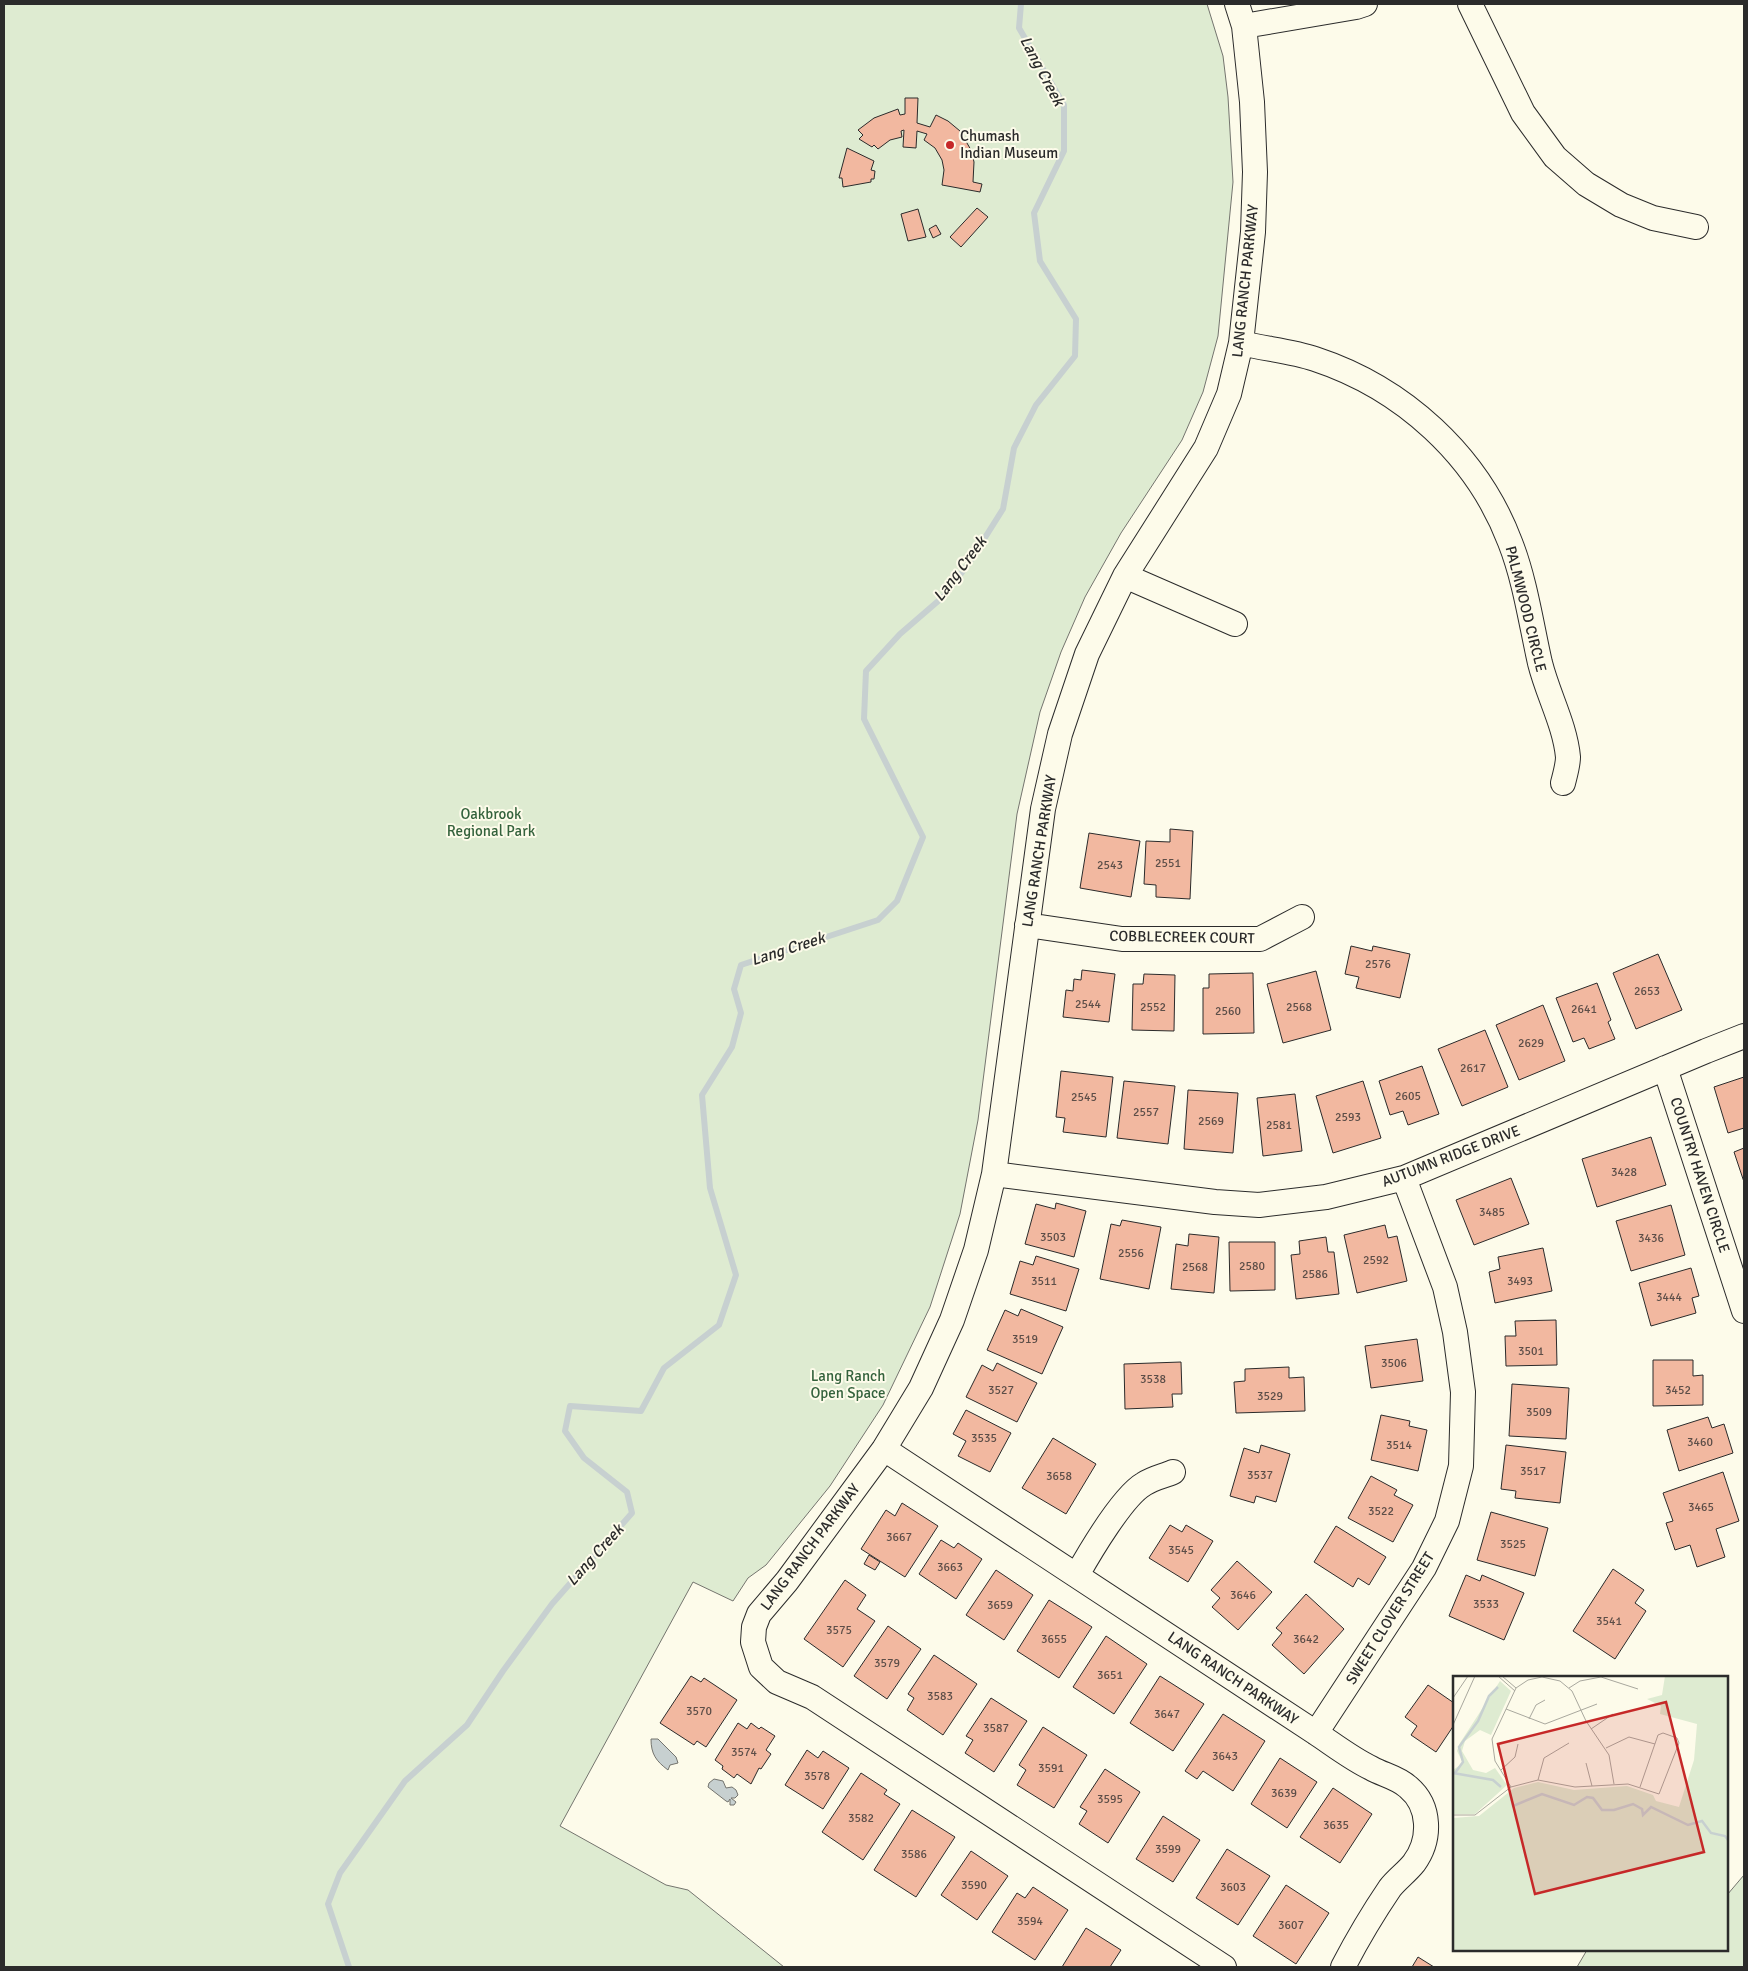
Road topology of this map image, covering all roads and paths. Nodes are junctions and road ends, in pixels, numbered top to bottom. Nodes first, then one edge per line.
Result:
1 (1238, 4) edge
2 (1365, 4) edge
3 (1470, 4) edge
4 (1244, 26) junction
5 (1696, 227) dead end
6 (1241, 344) junction
7 (1125, 576) junction
8 (1235, 624) dead end
9 (1563, 783) dead end
10 (1302, 917) dead end
11 (1027, 925) junction
12 (1744, 1036) edge
13 (1665, 1068) junction
14 (994, 1174) junction
15 (1404, 1178) junction
16 (1744, 1311) edge
17 (884, 1449) junction
18 (1173, 1472) dead end
19 (1077, 1575) junction
20 (1316, 1733) junction
21 (1224, 1967) edge
22 (1344, 1967) edge

1 - 4 street, LANG RANCH PARKWAY
2 - 4 street
3 - 5 street
4 - 6 street, LANG RANCH PARKWAY
6 - 7 street, LANG RANCH PARKWAY
6 - 9 street, PALMWOOD CIRCLE
7 - 8 street
7 - 11 street, LANG RANCH PARKWAY
10 - 11 street, COBBLECREEK COURT
11 - 14 street, LANG RANCH PARKWAY
12 - 13 street, AUTUMN RIDGE DRIVE
13 - 15 street, AUTUMN RIDGE DRIVE
13 - 16 street, COUNTRY HAVEN CIRCLE
14 - 15 street, AUTUMN RIDGE DRIVE
14 - 17 street, LANG RANCH PARKWAY
15 - 20 street, SWEET CLOVER STREET
17 - 19 street, LANG RANCH PARKWAY
17 - 21 street, LANG RANCH PARKWAY
18 - 19 street
19 - 20 street, LANG RANCH PARKWAY
20 - 22 street, LANG RANCH PARKWAY

